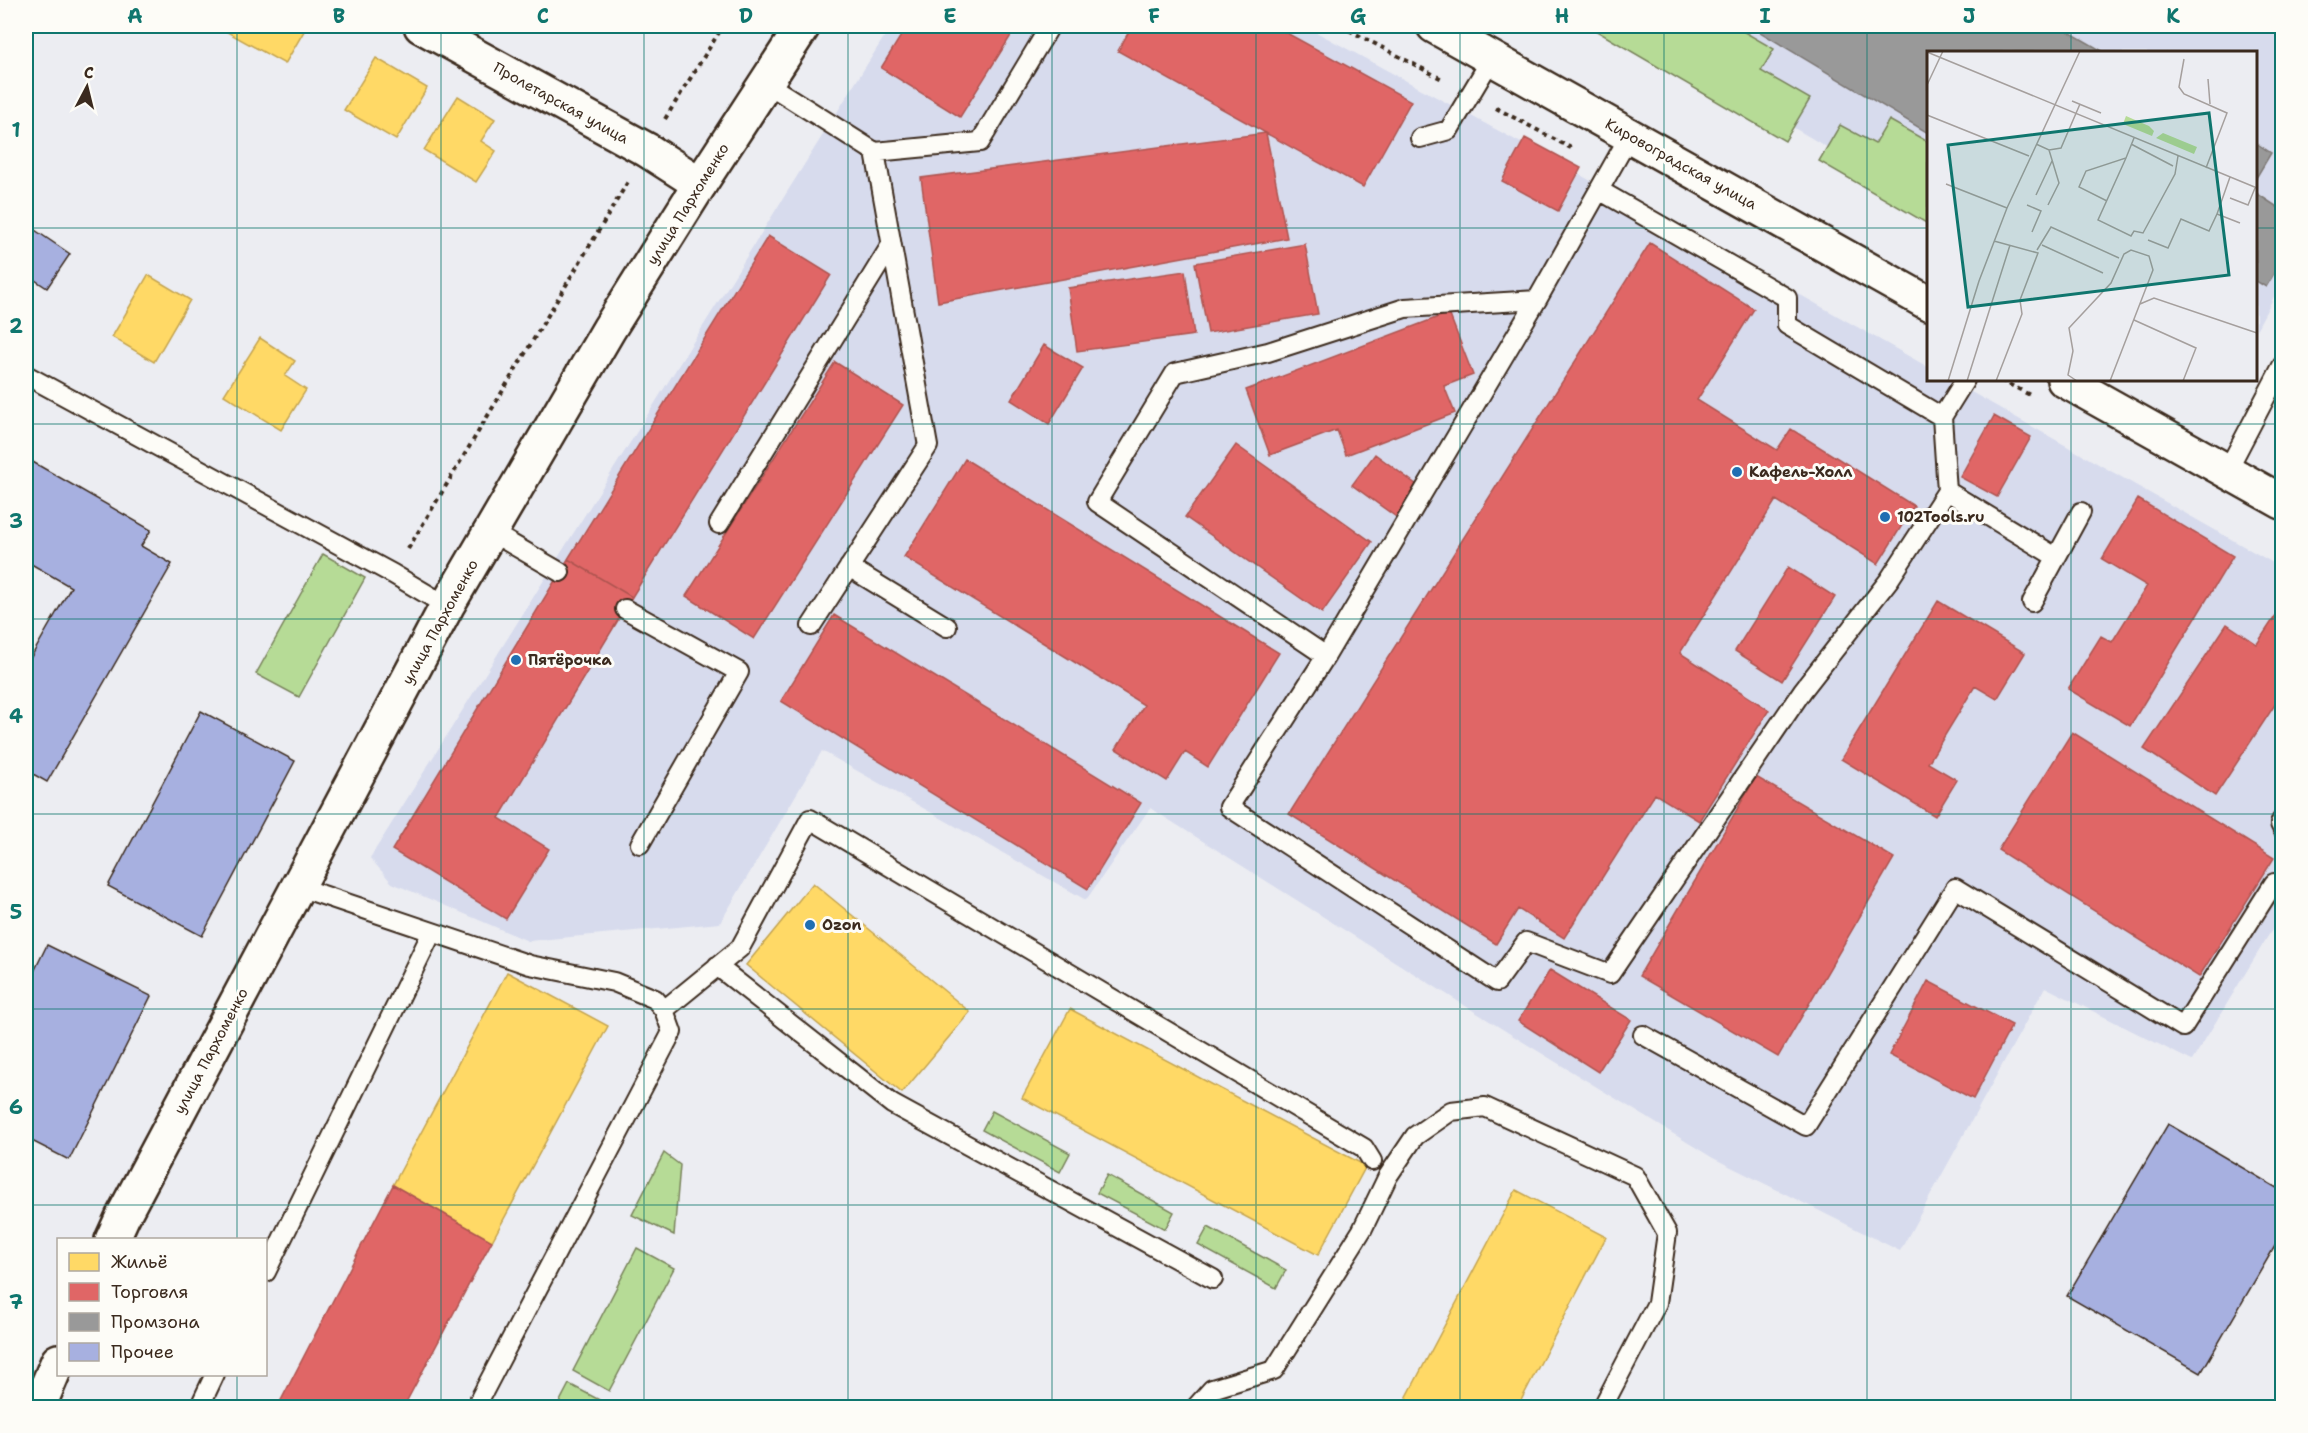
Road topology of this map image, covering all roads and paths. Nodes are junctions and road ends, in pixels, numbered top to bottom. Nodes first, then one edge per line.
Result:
1 (421, 26) edge
2 (723, 26) edge
3 (803, 26) edge
4 (1050, 26) edge
5 (1434, 26) edge
6 (1491, 58) junction
7 (766, 83) junction
8 (1630, 135) junction
9 (1420, 138) dead end
10 (647, 150) junction
11 (875, 152) junction
12 (700, 184) junction
13 (1599, 190) junction
14 (891, 245) junction
15 (1537, 300) junction
16 (1927, 302) edge
17 (2283, 366) edge
18 (26, 375) edge
19 (1964, 381) edge
20 (2066, 381) edge
21 (1942, 417) junction
22 (2227, 471) junction
23 (1947, 491) junction
24 (2283, 502) edge
25 (2081, 512) dead end
26 (719, 524) dead end
27 (490, 532) junction
28 (2056, 557) junction
29 (849, 567) junction
30 (560, 572) dead end
31 (393, 574) junction
32 (2032, 602) dead end
33 (447, 606) junction
34 (625, 609) dead end
35 (811, 626) dead end
36 (947, 627) dead end
37 (1326, 656) junction
38 (2283, 819) edge
39 (2283, 828) edge
40 (640, 844) dead end
41 (2280, 880) edge
42 (299, 887) junction
43 (432, 932) junction
44 (717, 966) junction
45 (664, 1010) junction
46 (1643, 1035) dead end
47 (1372, 1161) dead end
48 (112, 1238) edge
49 (267, 1270) edge
50 (1214, 1279) dead end
51 (57, 1363) edge
52 (214, 1376) edge
53 (38, 1407) edge
54 (199, 1407) edge
55 (475, 1407) edge
56 (1195, 1407) edge
57 (1602, 1407) edge

1 - 10 main road, Пролетарская улица
2 - 10 path
3 - 7 main road, улица Пархоменко
4 - 11 lane
5 - 6 main road, Кировоградская улица
6 - 8 main road, Кировоградская улица
6 - 9 lane
7 - 11 lane
7 - 12 main road, улица Пархоменко
8 - 13 lane
8 - 16 main road, Кировоградская улица
10 - 12 main road, Пролетарская улица
10 - 31 path
11 - 14 lane
12 - 27 main road, улица Пархоменко
13 - 15 lane
13 - 21 lane
14 - 26 lane
14 - 29 lane
15 - 37 lane
15 - 37 lane
17 - 22 lane
18 - 31 lane
19 - 21 lane
20 - 22 main road
21 - 23 lane
22 - 24 main road
23 - 28 lane
23 - 37 lane
25 - 28 lane
27 - 30 lane
27 - 33 main road, улица Пархоменко
28 - 32 lane
29 - 35 lane
29 - 36 lane
31 - 33 lane
33 - 42 main road, улица Пархоменко
34 - 40 lane
38 - 39 lane
41 - 46 lane
42 - 43 lane
42 - 48 main road, улица Пархоменко
43 - 45 lane
43 - 49 lane
44 - 45 lane
44 - 47 lane
44 - 50 lane
45 - 55 lane
51 - 53 main road
52 - 54 lane
56 - 57 lane

